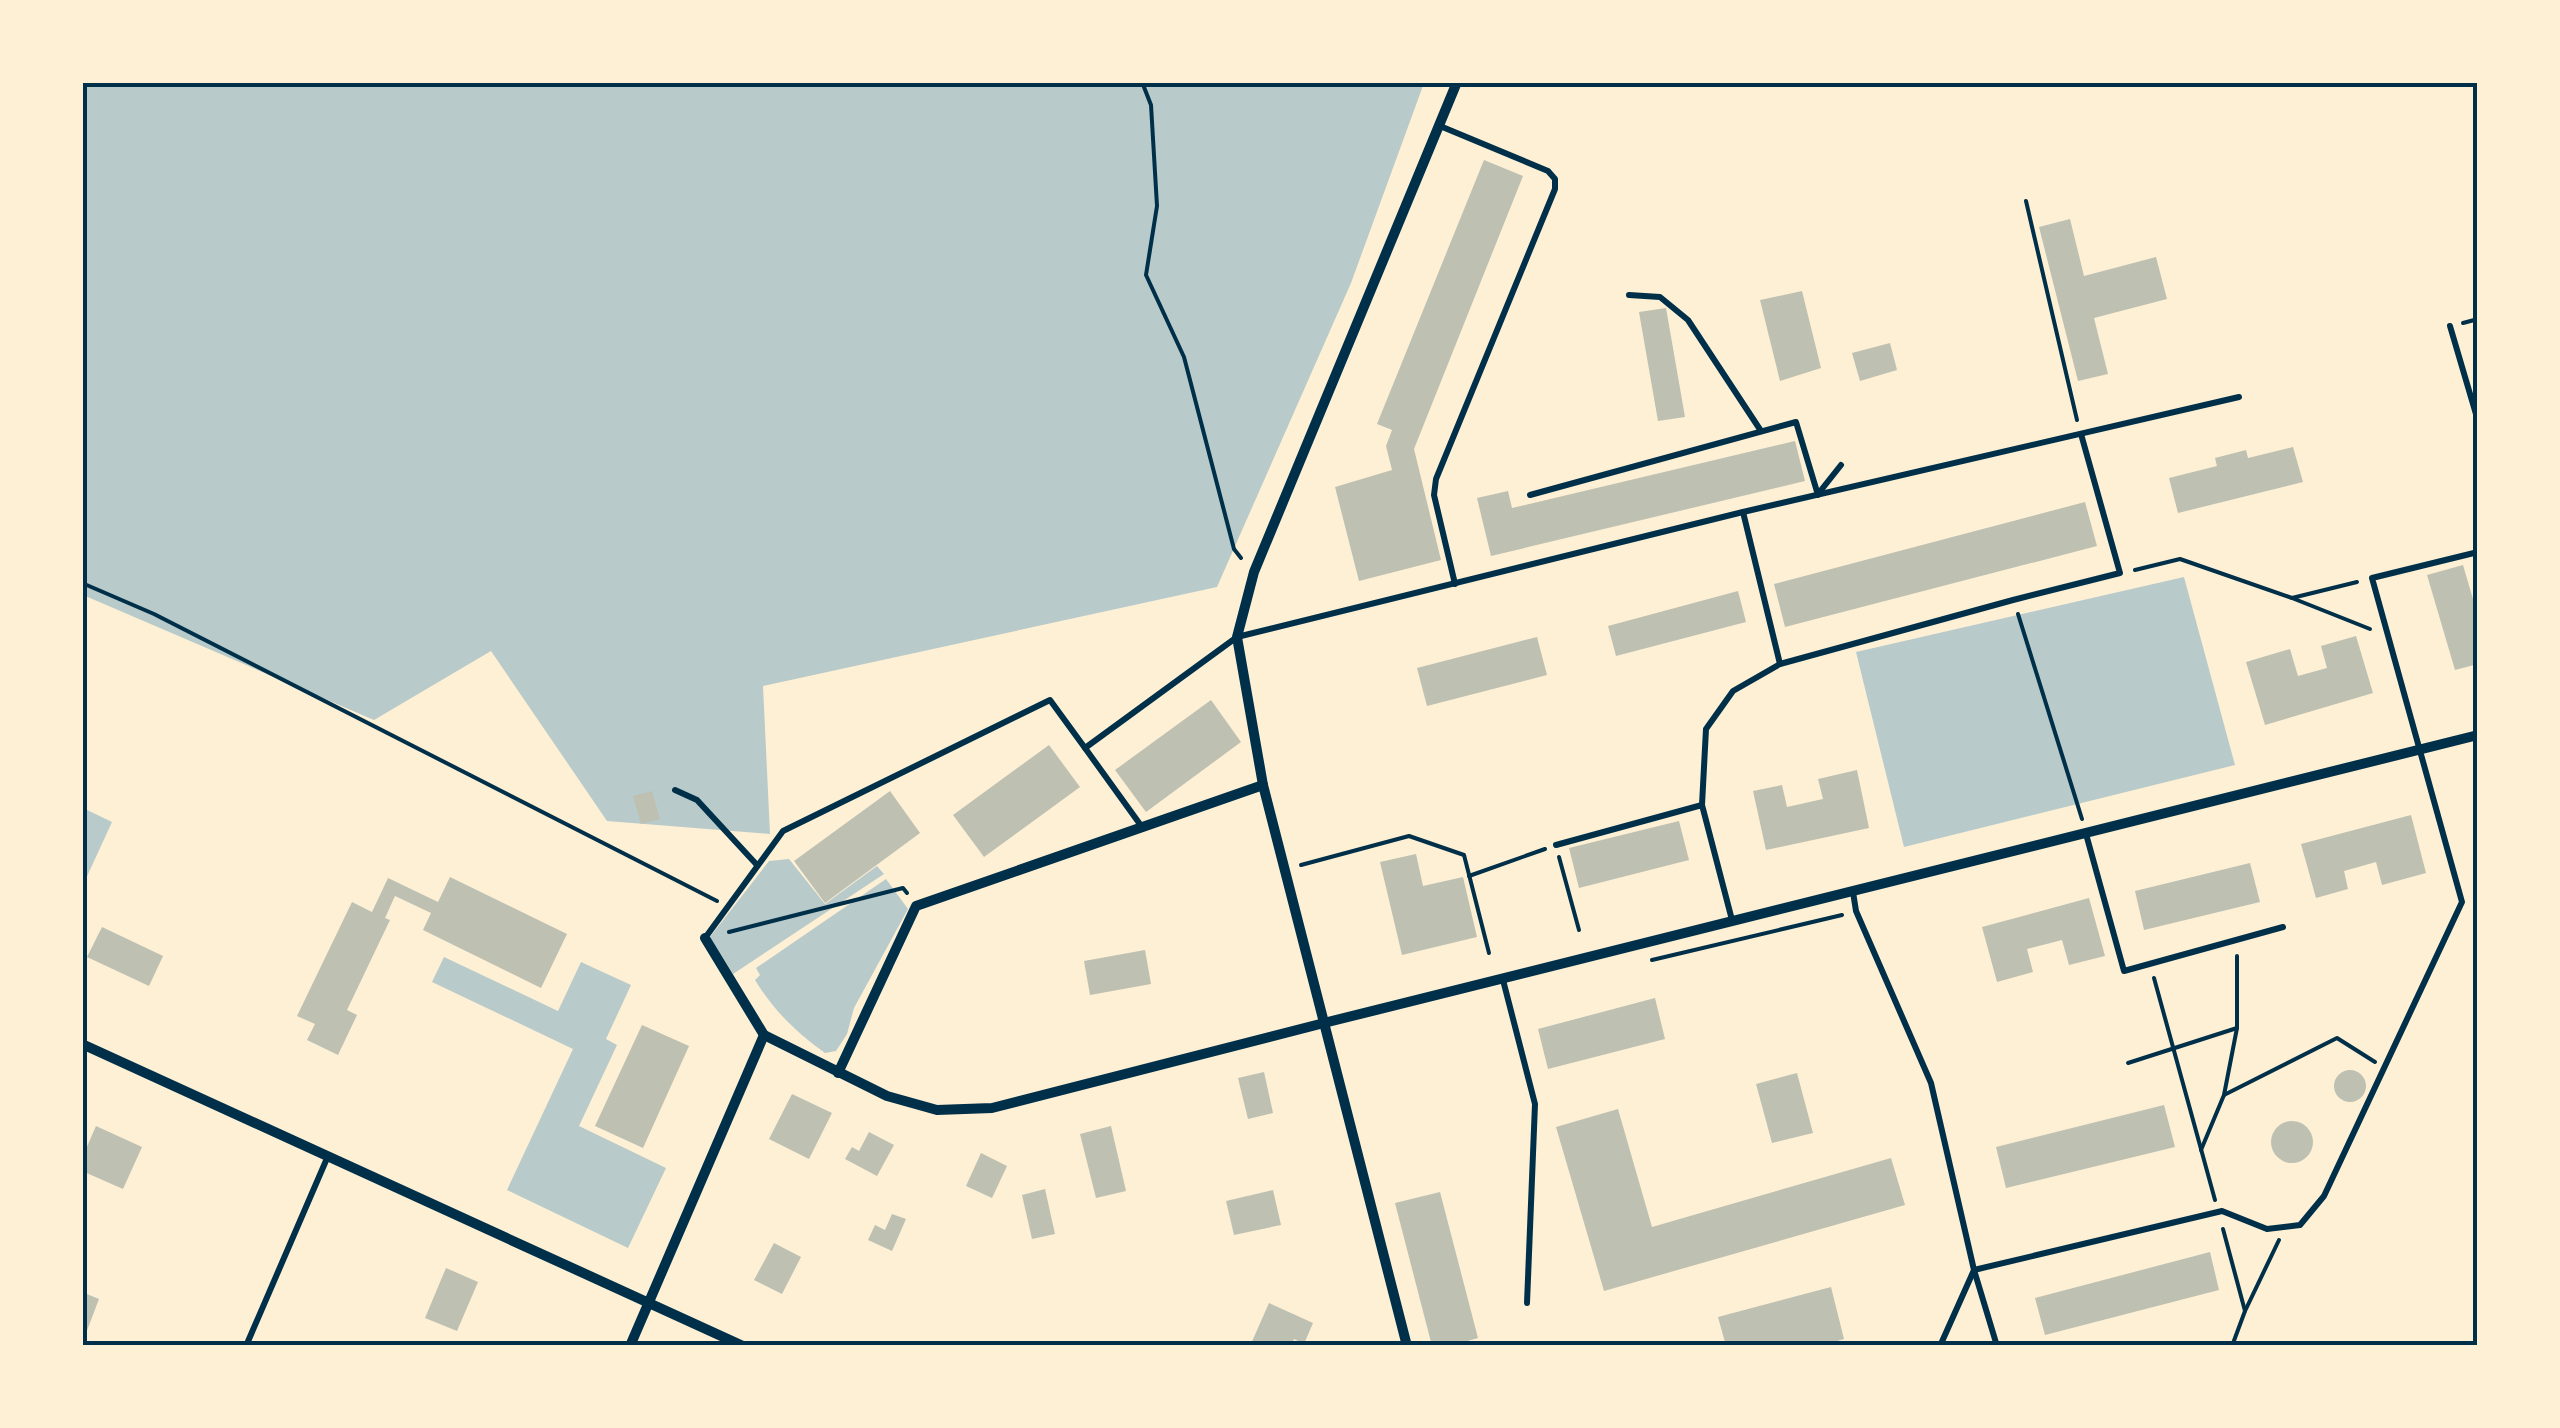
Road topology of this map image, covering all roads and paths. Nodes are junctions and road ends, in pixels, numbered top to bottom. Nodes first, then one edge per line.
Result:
1 (1142, 82) edge
2 (1457, 82) edge
3 (1439, 126) junction
4 (2026, 201) dead end
5 (1629, 295) dead end
6 (2450, 326) dead end
7 (2239, 397) dead end
8 (2478, 421) edge
9 (1761, 432) junction
10 (2081, 434) junction
11 (1842, 465) dead end
12 (1530, 494) dead end
13 (1818, 495) junction
14 (1743, 512) junction
15 (2478, 552) edge
16 (1254, 572) junction
17 (2120, 573) junction
18 (2372, 578) junction
19 (82, 583) edge
20 (1455, 584) junction
21 (2292, 598) junction
22 (2013, 600) junction
23 (2388, 636) junction
24 (1237, 637) junction
25 (1780, 664) junction
26 (2478, 735) edge
27 (1084, 748) junction
28 (2420, 751) junction
29 (1263, 786) junction
30 (675, 790) dead end
31 (1702, 806) junction
32 (1142, 827) junction
33 (2086, 832) junction
34 (1556, 845) junction
35 (758, 865) junction
36 (1285, 870) junction
37 (1469, 876) junction
38 (1853, 891) junction
39 (728, 906) junction
40 (916, 906) junction
41 (1732, 922) junction
42 (2282, 927) dead end
43 (1579, 930) dead end
44 (705, 938) junction
45 (2238, 940) junction
46 (1489, 952) dead end
47 (2150, 964) junction
48 (1503, 980) junction
49 (1324, 1023) junction
50 (2238, 1028) junction
51 (764, 1035) junction
52 (82, 1044) edge
53 (2173, 1049) junction
54 (2128, 1063) dead end
55 (2384, 1068) junction
56 (838, 1073) junction
57 (2224, 1095) junction
58 (2201, 1150) junction
59 (328, 1156) junction
60 (2218, 1212) junction
61 (2286, 1227) junction
62 (1974, 1270) junction
63 (649, 1302) junction
64 (1527, 1303) dead end
65 (2245, 1311) junction
66 (246, 1346) edge
67 (630, 1346) edge
68 (743, 1346) edge
69 (1407, 1346) edge
70 (1940, 1346) edge
71 (1997, 1346) edge
72 (2232, 1346) edge

1 - 16 path
2 - 3 street
3 - 16 street
3 - 20 lane
4 - 10 path
5 - 9 lane
6 - 8 lane
7 - 10 lane
9 - 12 lane
9 - 13 lane
10 - 13 lane
10 - 17 lane
11 - 13 lane
13 - 14 lane
14 - 20 lane
14 - 25 lane
15 - 18 lane
16 - 24 street
17 - 21 path
17 - 22 lane
18 - 21 path
18 - 23 lane
19 - 39 path
20 - 24 lane
21 - 23 path
22 - 25 lane
22 - 33 path
23 - 28 lane
24 - 27 lane
24 - 29 street
25 - 31 lane
26 - 28 street
27 - 32 lane
27 - 35 lane
28 - 33 street
28 - 55 lane
29 - 32 street
29 - 36 street
30 - 35 lane
31 - 34 lane
31 - 41 lane
32 - 40 street
33 - 38 street
33 - 47 lane
34 - 37 path
34 - 43 path
35 - 39 lane
36 - 37 path
36 - 49 street
37 - 46 path
38 - 41 street
38 - 62 lane
39 - 44 lane
40 - 44 path
40 - 56 street
41 - 48 street
42 - 45 lane
44 - 51 street
45 - 47 lane
45 - 50 path
47 - 53 path
48 - 49 street
48 - 64 lane
49 - 56 street
49 - 69 street
50 - 53 path
50 - 57 path
51 - 56 street
51 - 63 street
52 - 59 street
53 - 54 path
53 - 58 path
55 - 57 path
55 - 61 lane
57 - 58 path
58 - 60 path
59 - 63 street
59 - 66 lane
60 - 61 lane
60 - 62 lane
60 - 65 path
61 - 65 path
62 - 70 lane
62 - 71 lane
63 - 67 street
63 - 68 street
65 - 72 path

